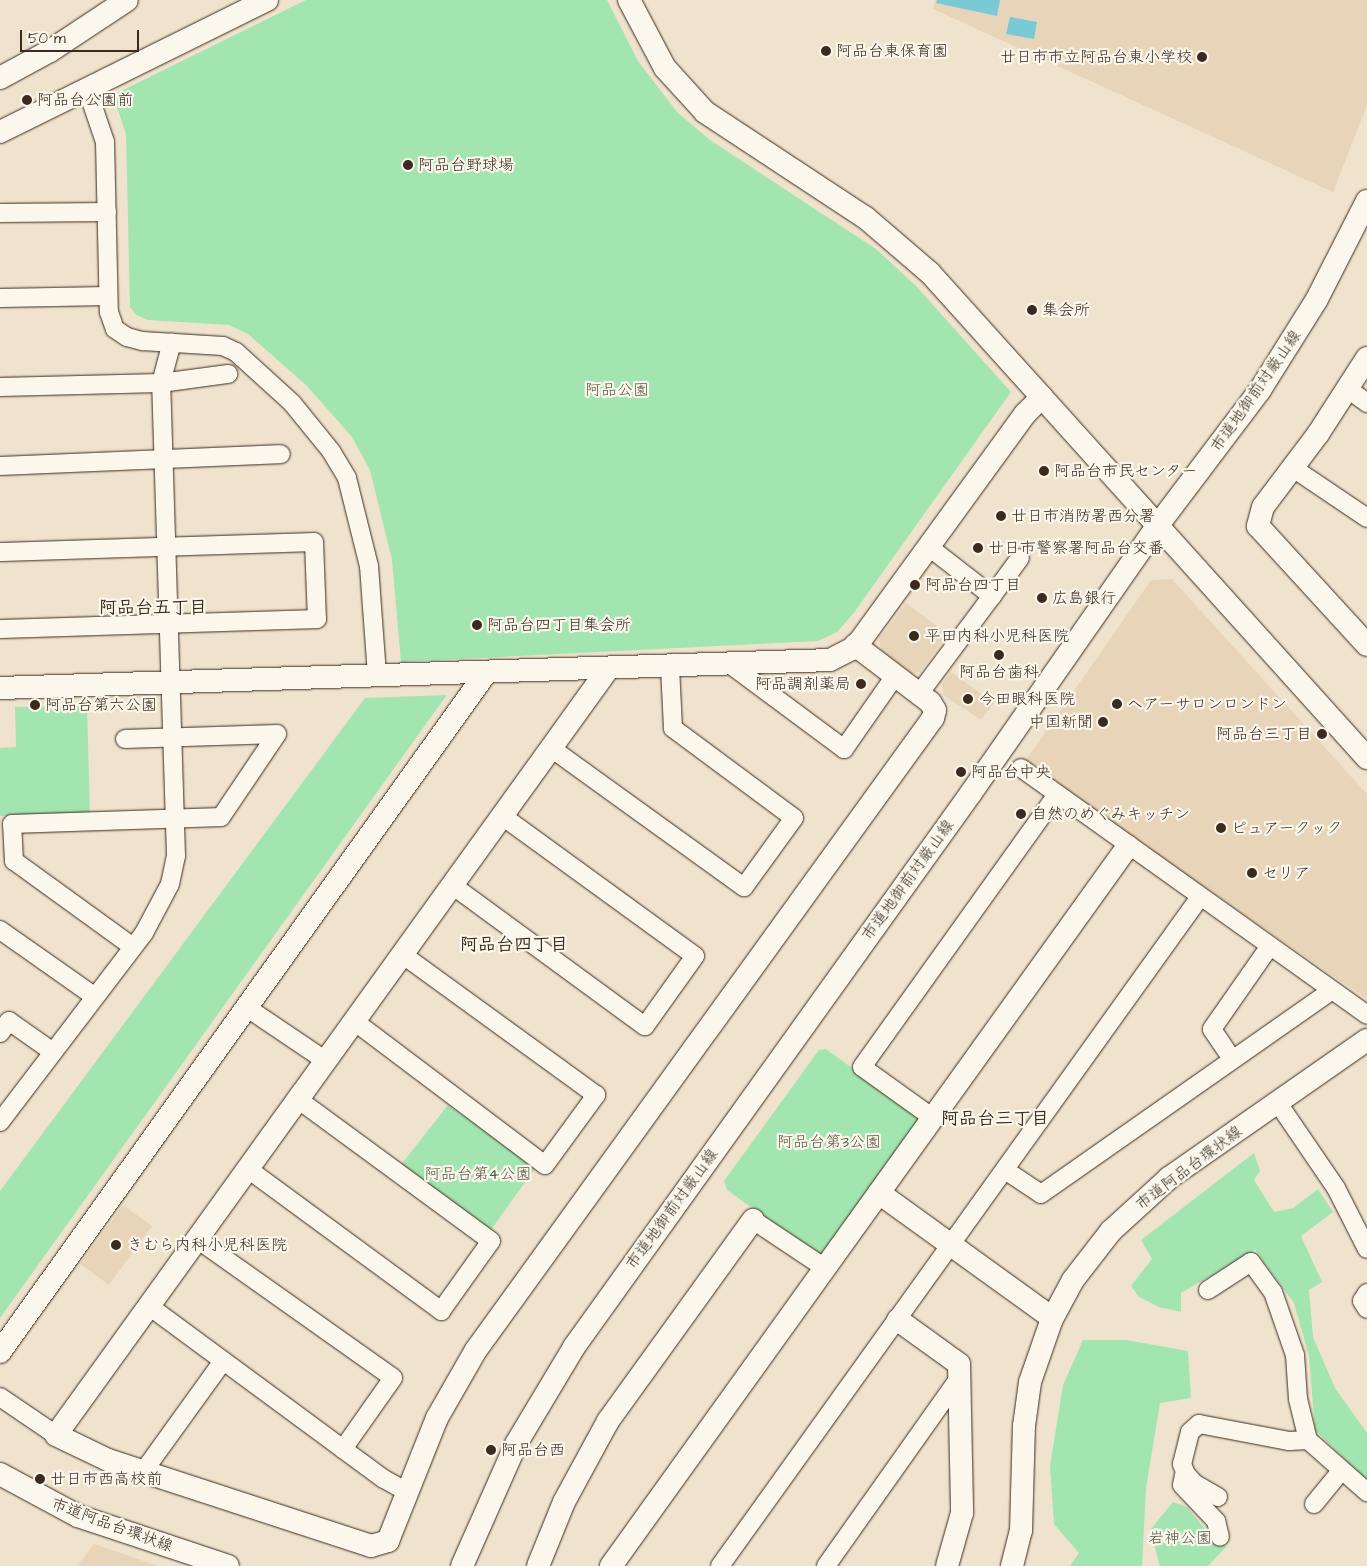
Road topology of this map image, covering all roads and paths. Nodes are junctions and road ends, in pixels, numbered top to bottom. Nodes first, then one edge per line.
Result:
1 (127, 0) edge
2 (267, 0) edge
3 (629, 0) edge
4 (0, 78) edge
5 (87, 89) junction
6 (0, 132) edge
7 (1367, 201) edge
8 (107, 212) junction
9 (0, 213) edge
10 (108, 296) junction
11 (0, 298) edge
12 (172, 342) junction
13 (1367, 358) edge
14 (228, 374) dead end
15 (161, 383) junction
16 (0, 387) edge
17 (1348, 389) junction
18 (1042, 397) junction
19 (1367, 403) edge
20 (281, 454) dead end
21 (164, 460) junction
22 (0, 466) edge
23 (1293, 468) junction
24 (1367, 518) edge
25 (1158, 525) junction
26 (166, 547) junction
27 (929, 547) junction
28 (0, 552) edge
29 (1020, 558) dead end
30 (992, 596) junction
31 (169, 624) junction
32 (0, 629) edge
33 (855, 645) junction
34 (1367, 645) edge
35 (731, 665) junction
36 (670, 667) junction
37 (608, 669) junction
38 (486, 673) junction
39 (377, 676) junction
40 (895, 676) junction
41 (171, 683) junction
42 (0, 688) edge
43 (919, 694) junction
44 (172, 737) junction
45 (125, 739) dead end
46 (551, 748) junction
47 (1367, 758) edge
48 (1021, 768) dead end
49 (1057, 795) junction
50 (502, 816) junction
51 (175, 820) junction
52 (1128, 846) junction
53 (452, 885) junction
54 (1200, 897) junction
55 (0, 930) edge
56 (1270, 946) junction
57 (133, 947) junction
58 (402, 954) junction
59 (1332, 990) junction
60 (94, 996) junction
61 (246, 1007) junction
62 (1367, 1015) edge
63 (354, 1021) junction
64 (0, 1033) edge
65 (1367, 1040) edge
66 (53, 1052) junction
67 (1232, 1059) junction
68 (326, 1061) junction
69 (298, 1099) junction
70 (1278, 1102) junction
71 (933, 1118) junction
72 (0, 1122) edge
73 (248, 1169) junction
74 (1005, 1170) junction
75 (879, 1193) junction
76 (753, 1220) joint
77 (197, 1239) junction
78 (950, 1244) junction
79 (1367, 1249) edge
80 (825, 1268) junction
81 (1208, 1290) dead end
82 (1367, 1293) edge
83 (149, 1306) junction
84 (1367, 1309) edge
85 (1052, 1318) junction
86 (898, 1320) junction
87 (0, 1352) edge
88 (223, 1361) junction
89 (960, 1376) junction
90 (0, 1397) edge
91 (56, 1435) junction
92 (1308, 1440) junction
93 (343, 1449) junction
94 (1341, 1471) junction
95 (143, 1472) junction
96 (1185, 1473) junction
97 (0, 1474) edge
98 (406, 1492) junction
99 (1367, 1492) edge
100 (1218, 1497) dead end
101 (1314, 1504) dead end
102 (1220, 1537) dead end
103 (228, 1566) edge
104 (462, 1566) edge
105 (538, 1566) edge
106 (611, 1566) edge
107 (720, 1566) edge
108 (826, 1566) edge
109 (947, 1566) edge
110 (1012, 1566) edge

1 - 4 street
2 - 5 street
3 - 18 street
5 - 6 street
5 - 8 street
7 - 25 street, 市道地御前対厳山線
8 - 9 street
8 - 10 street
10 - 11 street
10 - 12 street
12 - 15 street
12 - 39 street
13 - 17 street
14 - 15 street
15 - 16 street
15 - 21 street
17 - 19 street
17 - 23 street
18 - 25 street
18 - 27 street
20 - 21 street
21 - 22 street
21 - 26 street
23 - 24 street
23 - 34 street
25 - 47 street
25 - 104 street, 市道地御前対厳山線
26 - 28 street
26 - 31 street
26 - 31 street
27 - 30 street
27 - 33 street
29 - 30 street
30 - 43 street
31 - 32 street
31 - 41 street
33 - 35 street
33 - 40 street
35 - 36 street
35 - 40 street
36 - 37 street
36 - 46 street
37 - 38 street
37 - 46 street
38 - 39 street
38 - 61 street
39 - 41 street
40 - 43 street
41 - 42 street
41 - 44 street
43 - 98 street
44 - 45 street
44 - 51 street
44 - 51 street
46 - 50 street
48 - 49 street
49 - 52 street
49 - 71 street
50 - 53 street
50 - 53 street
51 - 57 street
51 - 57 street
52 - 54 street
52 - 71 street
53 - 58 street
54 - 56 street
54 - 74 street
55 - 60 street
56 - 59 street
56 - 67 street
57 - 60 street
58 - 63 street
58 - 63 street
59 - 62 street
59 - 67 street
60 - 66 street
61 - 68 street
61 - 87 street
63 - 68 street
64 - 66 street
65 - 70 street, 市道阿品台環状線
66 - 72 street
67 - 74 street
68 - 69 street
69 - 73 street
69 - 73 street
70 - 79 street
70 - 85 street, 市道阿品台環状線
71 - 75 street
73 - 77 street
74 - 78 street
75 - 78 street
75 - 80 street
76 - 80 street
76 - 105 street
77 - 83 street
77 - 93 street
78 - 85 street
78 - 86 street
80 - 106 street
81 - 92 street
82 - 84 street
83 - 88 street
83 - 91 street
85 - 110 street, 市道阿品台環状線
86 - 89 street
86 - 107 street
88 - 93 street
88 - 95 street
89 - 108 street
89 - 109 street
90 - 91 street
91 - 95 street
92 - 94 street
92 - 96 street
93 - 98 street
94 - 99 street
94 - 101 street
95 - 98 street
96 - 100 street
96 - 102 street
97 - 103 street, 市道阿品台環状線

